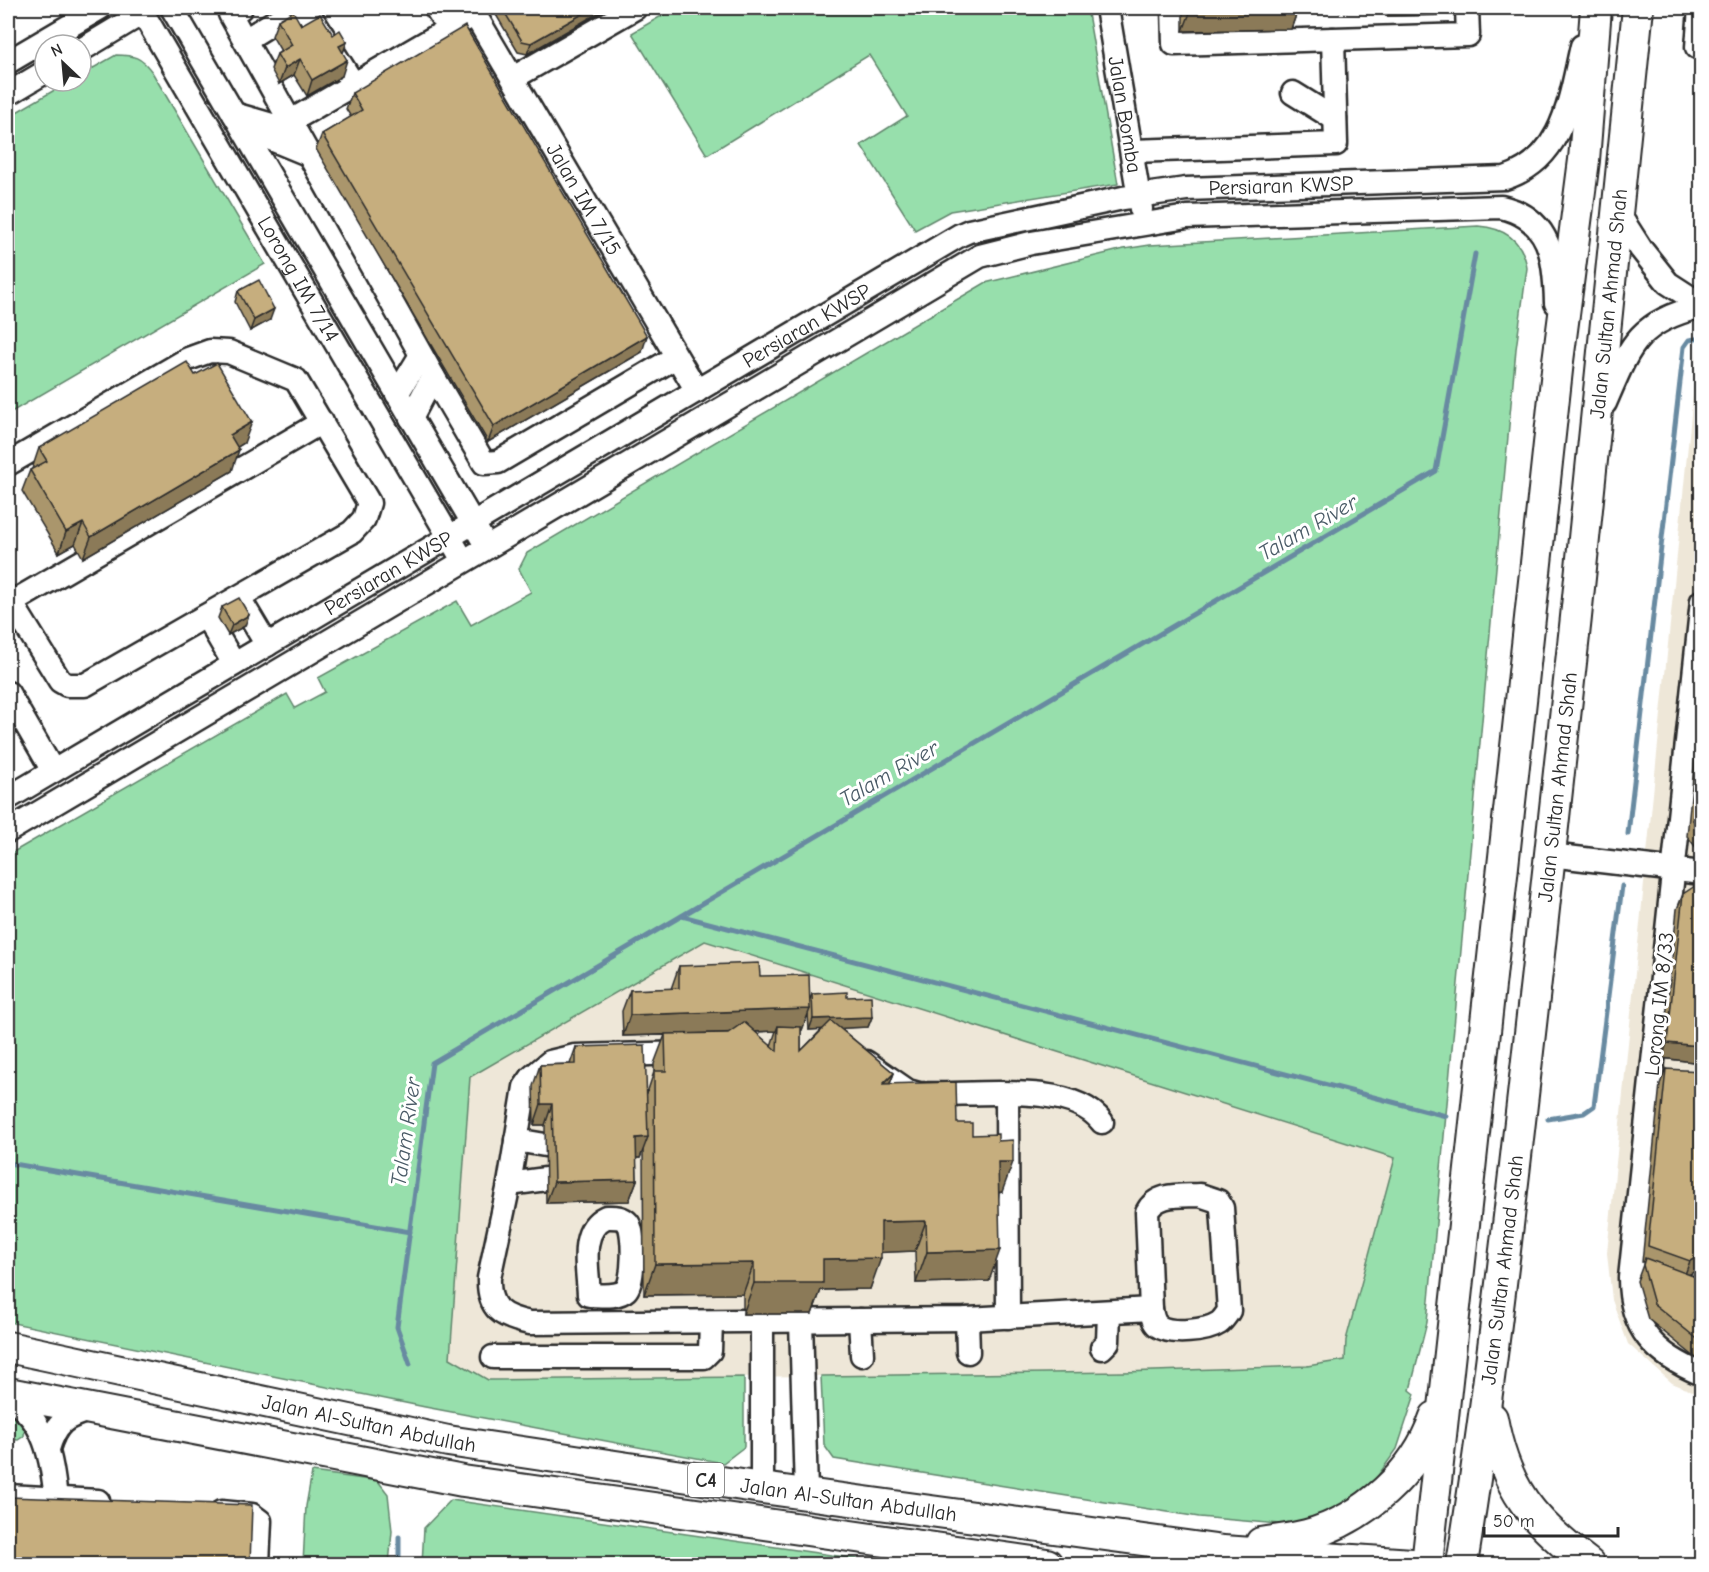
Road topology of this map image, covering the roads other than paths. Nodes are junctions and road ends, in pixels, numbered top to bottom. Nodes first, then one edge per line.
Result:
1 (100, 8) edge
2 (170, 8) edge
3 (241, 8) edge
4 (436, 8) edge
5 (635, 8) edge
6 (1107, 8) edge
7 (1173, 8) edge
8 (1467, 8) edge
9 (1591, 8) edge
10 (1596, 8) edge
11 (1638, 8) edge
12 (1700, 8) edge
13 (473, 11) edge
14 (136, 15) edge
15 (449, 29) junction
16 (1333, 39) junction
17 (245, 40) junction
18 (93, 42) edge
19 (1697, 47) dead end
20 (8, 62) edge
21 (1592, 68) junction
22 (513, 78) junction
23 (1631, 78) junction
24 (33, 79) edge
25 (354, 85) junction
26 (1293, 93) dead end
27 (8, 94) edge
28 (1335, 118) junction
29 (238, 120) junction
30 (291, 121) junction
31 (1132, 151) junction
32 (310, 154) junction
33 (1584, 160) junction
34 (1625, 163) junction
35 (1139, 196) junction
36 (1618, 213) junction
37 (1143, 222) junction
38 (1701, 305) edge
39 (421, 355) junction
40 (676, 357) junction
41 (1558, 361) junction
42 (433, 376) junction
43 (697, 391) junction
44 (397, 394) junction
45 (673, 406) junction
46 (1599, 417) junction
47 (411, 418) junction
48 (322, 422) junction
49 (688, 431) junction
50 (8, 464) edge
51 (473, 525) junction
52 (451, 538) junction
53 (487, 547) junction
54 (464, 561) junction
55 (239, 598) junction
56 (9, 600) edge
57 (1701, 601) edge
58 (206, 616) junction
59 (267, 645) junction
60 (1698, 660) edge
61 (234, 664) junction
62 (8, 693) edge
63 (77, 756) junction
64 (52, 771) junction
65 (91, 781) junction
66 (8, 798) edge
67 (8, 831) edge
68 (1550, 855) junction
69 (1673, 870) junction
70 (1701, 873) edge
71 (845, 1051) edge
72 (710, 1053) edge
73 (1007, 1094) junction
74 (1102, 1122) dead end
75 (516, 1140) junction
76 (544, 1145) dead end
77 (546, 1179) dead end
78 (509, 1184) junction
79 (589, 1295) dead end
80 (1151, 1309) junction
81 (1109, 1311) junction
82 (1008, 1317) junction
83 (967, 1319) junction
84 (860, 1320) junction
85 (801, 1321) junction
86 (590, 1322) junction
87 (762, 1322) junction
88 (711, 1323) junction
89 (554, 1324) junction
90 (8, 1347) edge
91 (1102, 1348) dead end
92 (968, 1352) dead end
93 (862, 1354) dead end
94 (554, 1357) junction
95 (493, 1358) dead end
96 (1701, 1374) edge
97 (1445, 1389) junction
98 (8, 1394) edge
99 (8, 1398) edge
100 (1489, 1400) junction
101 (92, 1409) junction
102 (48, 1449) junction
103 (762, 1488) junction
104 (806, 1492) junction
105 (8, 1496) edge
106 (56, 1498) junction
107 (114, 1503) edge
108 (195, 1510) edge
109 (1223, 1551) junction
110 (258, 1564) edge
111 (1047, 1564) edge
112 (1412, 1564) edge
113 (1427, 1564) edge
114 (1462, 1564) edge
115 (1589, 1564) edge

1 - 20 street
2 - 14 street
2 - 29 street, Lorong IM 7/14
3 - 17 street
4 - 15 street
5 - 22 street
6 - 31 street, Jalan Bomba
7 - 16 street
8 - 16 street
9 - 35 street, Persiaran KWSP
10 - 21 main road, Jalan Sultan Ahmad Shah
11 - 23 main road, Jalan Sultan Ahmad Shah
12 - 19 street
13 - 15 street
13 - 22 street, Jalan IM 7/15
14 - 18 street
14 - 52 street, Lorong IM 7/14
15 - 25 street
16 - 28 street
17 - 25 street
17 - 30 street
21 - 23 main road
21 - 33 main road, Jalan Sultan Ahmad Shah
22 - 40 street, Jalan IM 7/15
23 - 34 main road, Jalan Sultan Ahmad Shah
24 - 27 street
25 - 30 street
26 - 28 street
28 - 31 street
29 - 30 street
29 - 32 street
29 - 44 street, Lorong IM 7/14
30 - 32 street
31 - 35 street, Jalan Bomba
32 - 39 street
33 - 34 main road
33 - 41 main road, Jalan Sultan Ahmad Shah
34 - 36 main road, Jalan Sultan Ahmad Shah
35 - 37 street, Jalan Bomba
35 - 43 street, Persiaran KWSP
36 - 38 street
36 - 46 main road, Jalan Sultan Ahmad Shah
37 - 41 street, Persiaran KWSP
37 - 49 street, Persiaran KWSP
38 - 46 street
39 - 42 street
39 - 44 street
40 - 42 street
40 - 43 street, Jalan IM 7/15
41 - 97 main road, Jalan Sultan Ahmad Shah
42 - 47 street
43 - 45 street, Persiaran KWSP
44 - 47 street, Lorong IM 7/14
45 - 49 street
45 - 51 street, Persiaran KWSP
46 - 68 main road, Jalan Sultan Ahmad Shah
47 - 51 street, Lorong IM 7/14
48 - 50 street
48 - 55 street
48 - 56 street
49 - 53 street, Persiaran KWSP
51 - 52 street, Persiaran KWSP
51 - 53 street, Lorong IM 7/14
52 - 54 street, Lorong IM 7/14
52 - 59 street, Persiaran KWSP
53 - 54 street, Persiaran KWSP
54 - 65 street, Persiaran KWSP
55 - 58 street
55 - 59 street
56 - 58 street
57 - 60 street, Lorong IM 8/33
58 - 61 street
59 - 61 street, Persiaran KWSP
60 - 69 street, Lorong IM 8/33
61 - 63 street, Persiaran KWSP
62 - 64 street
63 - 64 street, Persiaran KWSP
63 - 65 street
64 - 66 street, Persiaran KWSP
65 - 67 street, Persiaran KWSP
68 - 69 street
68 - 100 main road, Jalan Sultan Ahmad Shah
69 - 70 street
69 - 96 street, Lorong IM 8/33
71 - 73 street
72 - 75 street
73 - 74 street
73 - 82 street
75 - 76 street
75 - 78 street
77 - 78 street
78 - 89 street
79 - 86 street
80 - 80 street
80 - 81 street
81 - 82 street
81 - 91 street
82 - 83 street
83 - 84 street
83 - 92 street
84 - 85 street
84 - 93 street
85 - 87 street
85 - 104 street
86 - 88 street
86 - 89 street
87 - 88 street
87 - 103 street
88 - 94 street
89 - 94 street
90 - 103 main road, Jalan Al-Sultan Abdullah / C4
94 - 95 street
97 - 109 main road
97 - 113 main road, Jalan Sultan Ahmad Shah
98 - 101 main road, Jalan Al-Sultan Abdullah / C4
99 - 102 street
100 - 114 main road, Jalan Sultan Ahmad Shah
100 - 115 main road
101 - 102 street
101 - 111 main road, Jalan Al-Sultan Abdullah / C4
102 - 106 street
103 - 104 main road, Jalan Al-Sultan Abdullah / C4
104 - 109 main road, Jalan Al-Sultan Abdullah / C4
105 - 106 street
106 - 107 street
108 - 110 street
109 - 112 main road, Jalan Al-Sultan Abdullah / C4

